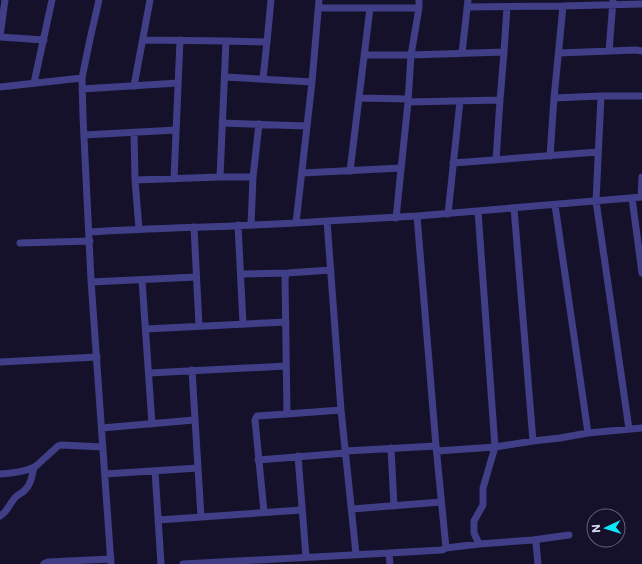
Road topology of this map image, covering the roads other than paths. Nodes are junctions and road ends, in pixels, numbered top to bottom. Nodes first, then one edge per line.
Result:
1 (5, 0) edge
2 (52, 0) edge
3 (99, 0) edge
4 (150, 0) edge
5 (271, 0) edge
6 (319, 0) edge
7 (613, 2) edge
8 (468, 3) edge
9 (419, 4) edge
10 (642, 4) edge
11 (563, 6) junction
12 (507, 7) junction
13 (319, 8) junction
14 (370, 8) junction
15 (0, 36) edge
16 (44, 40) junction
17 (142, 40) junction
18 (180, 40) junction
19 (226, 41) junction
20 (267, 41) junction
21 (609, 51) junction
22 (642, 51) edge
23 (504, 52) junction
24 (462, 53) junction
25 (559, 53) junction
26 (364, 55) junction
27 (411, 55) junction
28 (225, 77) junction
29 (82, 78) junction
30 (263, 79) junction
31 (312, 82) junction
32 (34, 83) junction
33 (178, 83) junction
34 (134, 86) junction
35 (0, 87) edge
36 (82, 89) junction
37 (601, 96) junction
38 (642, 96) edge
39 (359, 98) junction
40 (554, 98) junction
41 (500, 100) junction
42 (408, 101) junction
43 (460, 101) junction
44 (222, 123) junction
45 (259, 124) junction
46 (307, 126) junction
47 (176, 130) junction
48 (134, 132) junction
49 (84, 135) junction
50 (598, 152) junction
51 (550, 156) junction
52 (496, 160) junction
53 (453, 163) junction
54 (401, 168) junction
55 (350, 171) junction
56 (302, 173) junction
57 (220, 177) junction
58 (252, 177) junction
59 (642, 177) edge
60 (174, 179) junction
61 (135, 180) junction
62 (641, 197) edge
63 (632, 198) junction
64 (596, 201) junction
65 (555, 205) junction
66 (514, 208) junction
67 (478, 211) junction
68 (448, 214) junction
69 (418, 216) junction
70 (396, 218) junction
71 (327, 221) junction
72 (296, 223) junction
73 (238, 225) junction
74 (251, 225) junction
75 (194, 227) junction
76 (138, 229) junction
77 (89, 232) junction
78 (90, 242) junction
79 (20, 243) dead end
80 (331, 270) junction
81 (287, 273) junction
82 (642, 273) edge
83 (240, 274) junction
84 (196, 277) junction
85 (142, 280) junction
86 (91, 282) junction
87 (286, 322) junction
88 (243, 324) junction
89 (199, 326) junction
90 (146, 329) junction
91 (97, 357) junction
92 (0, 362) edge
93 (286, 366) junction
94 (192, 370) junction
95 (149, 373) junction
96 (341, 410) junction
97 (287, 414) junction
98 (194, 420) junction
99 (152, 424) junction
100 (102, 428) junction
101 (642, 428) edge
102 (630, 429) junction
103 (588, 433) junction
104 (533, 441) junction
105 (103, 447) junction
106 (495, 447) junction
107 (390, 448) junction
108 (437, 448) junction
109 (346, 452) junction
110 (298, 456) junction
111 (258, 460) junction
112 (34, 467) junction
113 (198, 468) junction
114 (155, 471) junction
115 (0, 474) edge
116 (105, 474) junction
117 (442, 502) junction
118 (394, 506) junction
119 (352, 509) junction
120 (302, 510) junction
121 (264, 512) junction
122 (0, 516) edge
123 (201, 517) junction
124 (158, 520) junction
125 (569, 535) dead end
126 (533, 540) junction
127 (480, 544) junction
128 (446, 548) junction
129 (389, 553) junction
130 (356, 554) junction
131 (306, 557) junction
132 (111, 562) edge
133 (44, 564) edge
134 (161, 564) edge
135 (183, 564) edge
136 (390, 564) edge
137 (538, 564) edge

1 - 15 street
2 - 16 street
3 - 29 street
4 - 17 street
5 - 20 street
6 - 13 street
7 - 10 street
7 - 11 street
7 - 21 street
8 - 12 street
8 - 24 street
9 - 14 street
9 - 27 street
11 - 12 street
11 - 25 street
12 - 23 street
13 - 14 street
13 - 31 street
14 - 26 street
15 - 16 street
16 - 32 street
17 - 18 street
17 - 34 street
18 - 19 street
18 - 33 street
19 - 20 street
19 - 28 street
20 - 30 street
21 - 22 street
21 - 25 street
23 - 24 street
23 - 41 street
24 - 27 street
25 - 40 street
26 - 27 street
26 - 39 street
27 - 42 street
28 - 30 street
28 - 44 street
29 - 32 street
29 - 36 street
30 - 31 street
31 - 46 street
32 - 35 street
33 - 34 street
33 - 47 street
34 - 36 street
36 - 49 street
37 - 38 street
37 - 40 street
37 - 50 street
39 - 42 street
39 - 55 street
40 - 51 street
41 - 43 street
41 - 52 street
42 - 43 street
42 - 54 street
43 - 53 street
44 - 45 street
44 - 57 street
45 - 46 street
45 - 58 street
46 - 56 street
47 - 48 street
47 - 60 street
48 - 49 street
48 - 61 street
49 - 77 street
50 - 51 street
50 - 64 street
51 - 52 street
52 - 53 street
53 - 68 street
54 - 55 street
54 - 70 street
55 - 56 street
56 - 72 street
57 - 58 street
57 - 60 street
58 - 74 street
59 - 62 street
60 - 61 street
61 - 76 street
62 - 63 street
63 - 64 street
63 - 82 street
64 - 65 street
64 - 102 street
65 - 66 street
65 - 103 street
66 - 67 street
66 - 104 street
67 - 68 street
67 - 106 street
68 - 69 street
69 - 70 street
69 - 108 street
70 - 71 street
71 - 72 street
71 - 80 street
72 - 74 street
73 - 74 street
73 - 75 street
73 - 83 street
75 - 76 street
75 - 84 street
76 - 77 street
77 - 78 street
78 - 79 street
78 - 86 street
80 - 81 street
80 - 96 street
81 - 83 street
81 - 87 street
83 - 88 street
84 - 85 street
84 - 89 street
85 - 86 street
85 - 90 street
86 - 91 street
87 - 88 street
87 - 93 street
88 - 89 street
89 - 90 street
90 - 95 street
91 - 92 street
91 - 100 street
93 - 94 street
93 - 97 street
94 - 95 street
94 - 98 street
95 - 99 street
96 - 97 street
96 - 109 street
97 - 111 street
98 - 99 street
98 - 113 street
99 - 100 street
100 - 105 street
101 - 102 street
102 - 103 street
103 - 104 street
104 - 106 street
105 - 112 street
105 - 116 street
106 - 108 street
106 - 127 street
107 - 108 street
107 - 109 street
107 - 118 street
108 - 117 street
109 - 110 street
109 - 119 street
110 - 111 street
110 - 120 street
111 - 121 street
112 - 115 street
112 - 122 street
113 - 114 street
113 - 123 street
114 - 116 street
114 - 124 street
116 - 132 street
117 - 118 street
117 - 128 street
118 - 119 street
119 - 130 street
120 - 121 street
120 - 131 street
121 - 123 street
123 - 124 street
124 - 134 street
125 - 126 street
126 - 127 street
126 - 137 street
127 - 128 street
128 - 129 street
129 - 130 street
129 - 136 street
130 - 131 street
131 - 135 street
132 - 133 street

